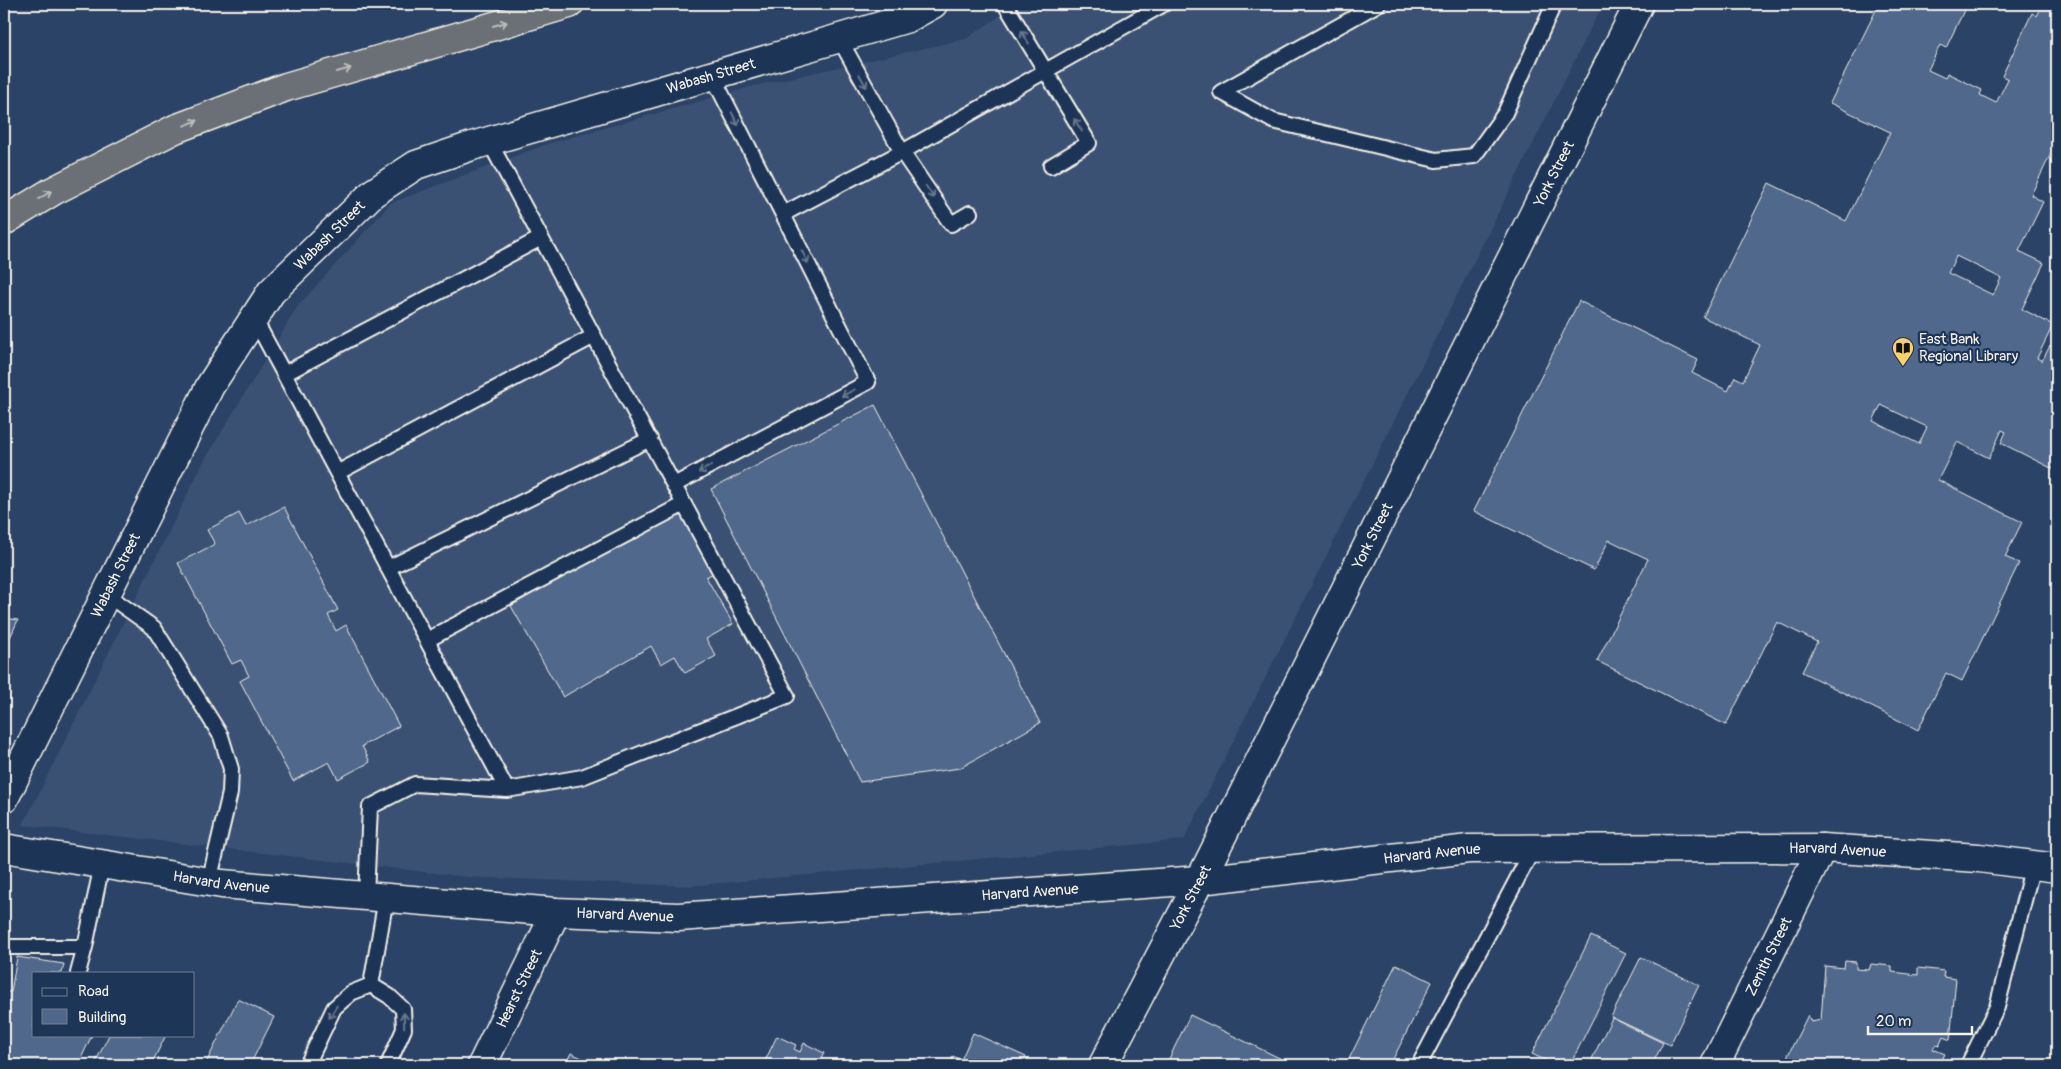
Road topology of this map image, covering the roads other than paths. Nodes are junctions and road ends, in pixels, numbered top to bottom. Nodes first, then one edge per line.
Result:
1 (569, 4) edge
2 (933, 4) edge
3 (1005, 4) edge
4 (1164, 4) edge
5 (1378, 4) edge
6 (1554, 4) edge
7 (1639, 4) edge
8 (839, 38) junction
9 (1045, 71) junction
10 (712, 75) junction
11 (490, 141) junction
12 (902, 152) junction
13 (1051, 166) dead end
14 (970, 213) dead end
15 (783, 214) junction
16 (4, 221) edge
17 (541, 238) junction
18 (254, 318) junction
19 (594, 336) junction
20 (284, 374) junction
21 (650, 439) junction
22 (337, 473) junction
23 (674, 485) junction
24 (684, 504) junction
25 (388, 568) junction
26 (106, 594) junction
27 (427, 640) junction
28 (507, 790) junction
29 (4, 799) edge
30 (4, 848) edge
31 (1822, 848) junction
32 (1533, 849) junction
33 (102, 864) junction
34 (2045, 866) edge
35 (1200, 880) junction
36 (209, 882) junction
37 (376, 897) junction
38 (556, 912) junction
39 (4, 947) edge
40 (85, 947) junction
41 (78, 972) edge
42 (371, 985) junction
43 (307, 1065) edge
44 (388, 1065) edge
45 (482, 1065) edge
46 (1103, 1065) edge
47 (1419, 1065) edge
48 (1715, 1065) edge
49 (1968, 1065) edge

16 -> 1 highway
2 - 8 street, Wabash Street
9 -> 3 lane
4 - 9 lane
5 - 6 lane
7 - 35 street, York Street
8 - 10 street, Wabash Street
8 -> 12 lane
9 - 12 lane
13 -> 9 lane
10 - 11 street, Wabash Street
10 -> 15 lane
11 - 17 lane
11 - 18 street, Wabash Street
12 -> 14 lane
12 - 15 lane
15 -> 23 lane
17 - 19 lane
17 - 20 lane
18 - 20 lane
18 - 26 street, Wabash Street
19 - 21 lane
19 - 22 lane
20 - 22 lane
21 - 23 lane
21 - 25 lane
22 - 25 lane
23 - 24 lane
24 - 27 lane
24 - 28 lane
25 - 27 lane
26 - 29 street, Wabash Street
26 - 36 lane
27 - 28 lane
28 - 37 lane
30 - 33 street, Harvard Avenue
31 - 32 street, Harvard Avenue
31 - 34 street, Harvard Avenue
31 - 48 street, Zenith Street
32 - 35 street, Harvard Avenue
32 - 47 lane
33 - 36 street, Harvard Avenue
33 - 40 lane
34 - 49 lane
35 - 38 street, Harvard Avenue
35 - 46 street, York Street
36 - 37 street, Harvard Avenue
37 - 38 street, Harvard Avenue
37 - 42 lane
38 - 45 street, Hearst Street
39 - 40 lane
40 - 41 lane
42 -> 43 lane
44 -> 42 lane

